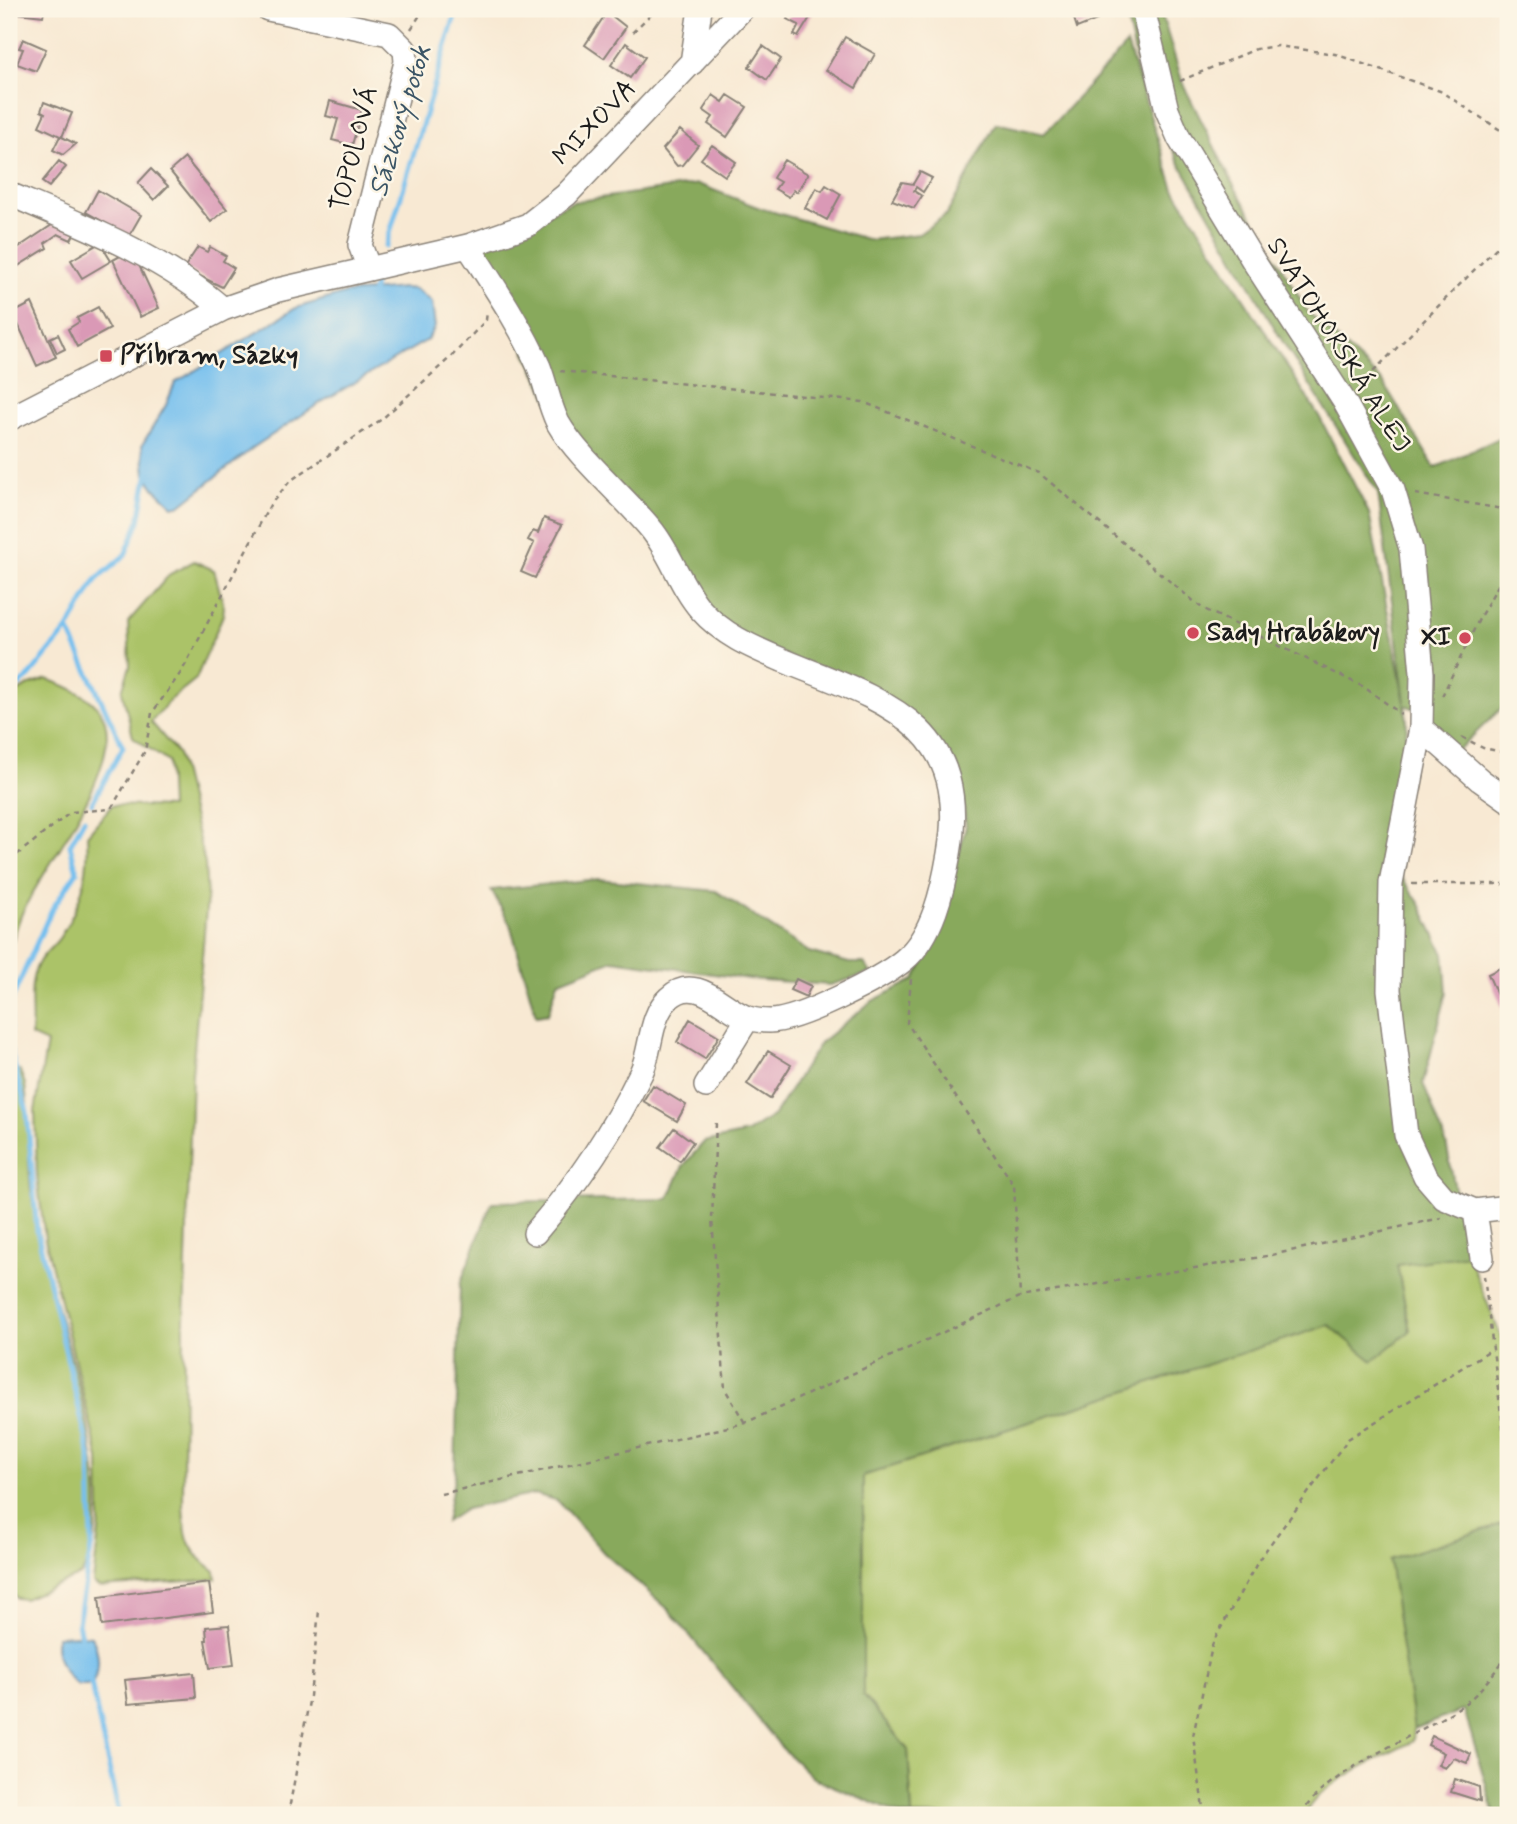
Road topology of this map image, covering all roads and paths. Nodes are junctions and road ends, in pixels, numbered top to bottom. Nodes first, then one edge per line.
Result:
1 (268, 9) edge
2 (425, 9) edge
3 (656, 9) edge
4 (700, 9) edge
5 (742, 9) edge
6 (1146, 20) edge
7 (633, 32) dead end
8 (400, 42) junction
9 (692, 63) junction
10 (1161, 89) junction
11 (1508, 135) edge
12 (9, 194) edge
13 (1508, 236) edge
14 (468, 246) junction
15 (369, 269) junction
16 (490, 280) junction
17 (223, 309) junction
18 (540, 369) junction
19 (1344, 401) junction
20 (9, 419) edge
21 (1393, 490) junction
22 (1508, 510) edge
23 (1508, 568) edge
24 (1440, 701) dead end
25 (1420, 728) junction
26 (1454, 733) dead end
27 (1508, 753) edge
28 (1508, 800) edge
29 (9, 861) edge
30 (1391, 884) junction
31 (1508, 884) edge
32 (911, 976) dead end
33 (748, 1018) junction
34 (706, 1086) dead end
35 (716, 1123) dead end
36 (1508, 1207) edge
37 (1475, 1211) junction
38 (536, 1233) dead end
39 (1482, 1258) joint
40 (1020, 1297) junction
41 (1492, 1349) junction
42 (745, 1423) junction
43 (1508, 1471) edge
44 (440, 1494) dead end
45 (319, 1611) dead end
46 (1508, 1656) edge
47 (288, 1815) edge
48 (1204, 1815) edge
49 (1301, 1815) edge

1 - 8 street
2 - 8 path
3 - 7 path
4 - 9 street
5 - 9 street, MIXOVA
6 - 10 street, SVATOHORSKÁ ALEJ
8 - 15 street, TOPOLOVÁ
9 - 14 street, MIXOVA
10 - 11 path
10 - 19 street, SVATOHORSKÁ ALEJ
12 - 17 street
13 - 19 path
14 - 15 street, MIXOVA
14 - 16 street
15 - 17 street, MIXOVA
16 - 18 street
16 - 29 path
17 - 20 street, MIXOVA
18 - 25 path
18 - 33 street
19 - 21 street, SVATOHORSKÁ ALEJ
21 - 22 path
21 - 25 street, SVATOHORSKÁ ALEJ
23 - 24 path
25 - 28 street
25 - 30 street, SVATOHORSKÁ ALEJ
26 - 27 path
30 - 31 path
30 - 37 street, SVATOHORSKÁ ALEJ
32 - 40 path
33 - 34 street
33 - 38 street
35 - 42 path
36 - 37 street
37 - 39 street
37 - 40 path
39 - 41 path
40 - 42 path
41 - 43 path
41 - 48 path
42 - 44 path
45 - 47 path
46 - 49 path

